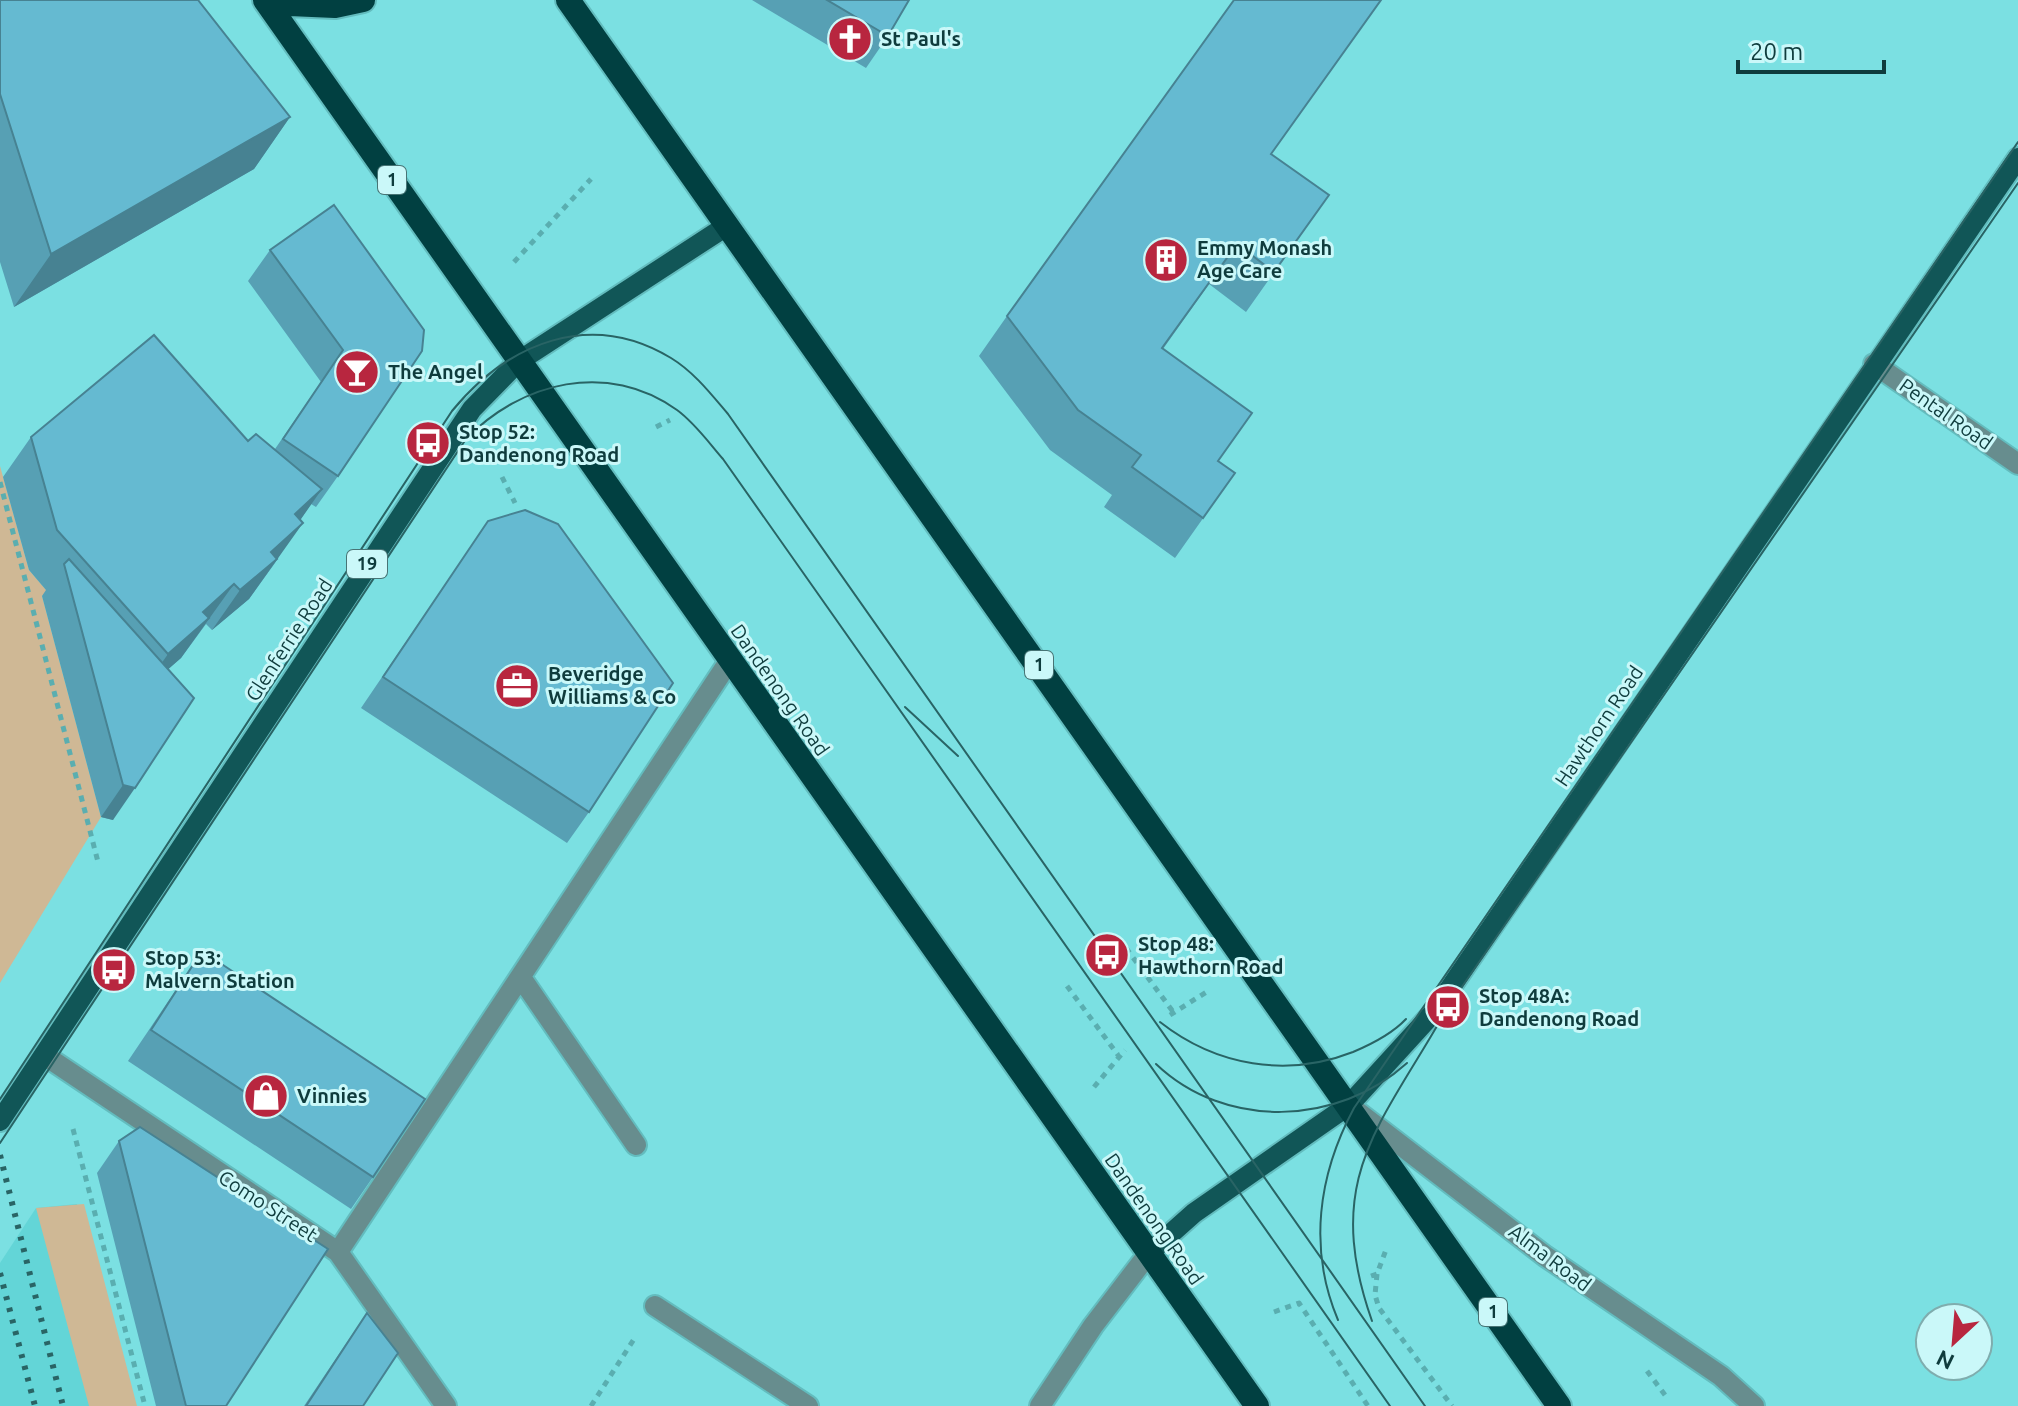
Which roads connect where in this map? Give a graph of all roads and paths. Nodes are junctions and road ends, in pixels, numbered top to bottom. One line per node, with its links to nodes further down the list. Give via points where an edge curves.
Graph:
1 (363, 0): 3 (highway, via 335,6)
2 (568, 0): 6 (highway, 1)
3 (266, 1): 8 (highway, Dandenong Road / 1)
4 (2018, 158): 9 (main road, Hawthorn Road)
5 (591, 179): 7 (path)
6 (728, 225): 8 (main road, Glenferrie Road / 19); 26 (highway, 1)
7 (514, 262)
8 (519, 361): 16 (highway, Dandenong Road / 1); 23 (main road, Glenferrie Road / 19, via 492,386 444,448)
9 (1874, 364): 12 (street, Pental Road); 26 (main road, Hawthorn Road, via 1433,1013)
10 (670, 420): 11 (path)
11 (656, 427)
12 (2018, 464)
13 (502, 477): 15 (path)
14 (0, 482): 17 (path)
15 (515, 503)
16 (730, 660): 19 (street); 32 (highway, Dandenong Road / 1)
17 (98, 862)
18 (1126, 948): 21 (path, via 1172,1014)
19 (522, 979): 29 (street); 31 (street)
20 (1067, 986): 24 (path)
21 (1208, 991)
22 (1125, 1050): 24 (path)
23 (44, 1055): 27 (main road, Glenferrie Road / 19); 31 (street, Como Street)
24 (1118, 1055): 25 (path)
25 (1094, 1087)
26 (1349, 1105): 32 (main road, Hawthorn Road, via 1194,1213); 43 (highway, 1); 44 (street, Alma Road, via 1545,1256 1721,1376)
27 (5, 1113)
28 (73, 1129): 35 (path)
29 (636, 1145)
30 (1387, 1247): 42 (path, via 1374,1275 1379,1308)
31 (338, 1252): 36 (street, Como Street)
32 (1149, 1253): 39 (street); 40 (highway, Dandenong Road / 1)
33 (655, 1306): 37 (path); 38 (street)
34 (1274, 1312): 41 (path, via 1299,1303)
35 (145, 1406)
36 (446, 1406)
37 (591, 1406)
38 (808, 1406)
39 (1040, 1406)
40 (1257, 1406)
41 (1368, 1406)
42 (1452, 1406)
43 (1559, 1406)
44 (1754, 1406)

